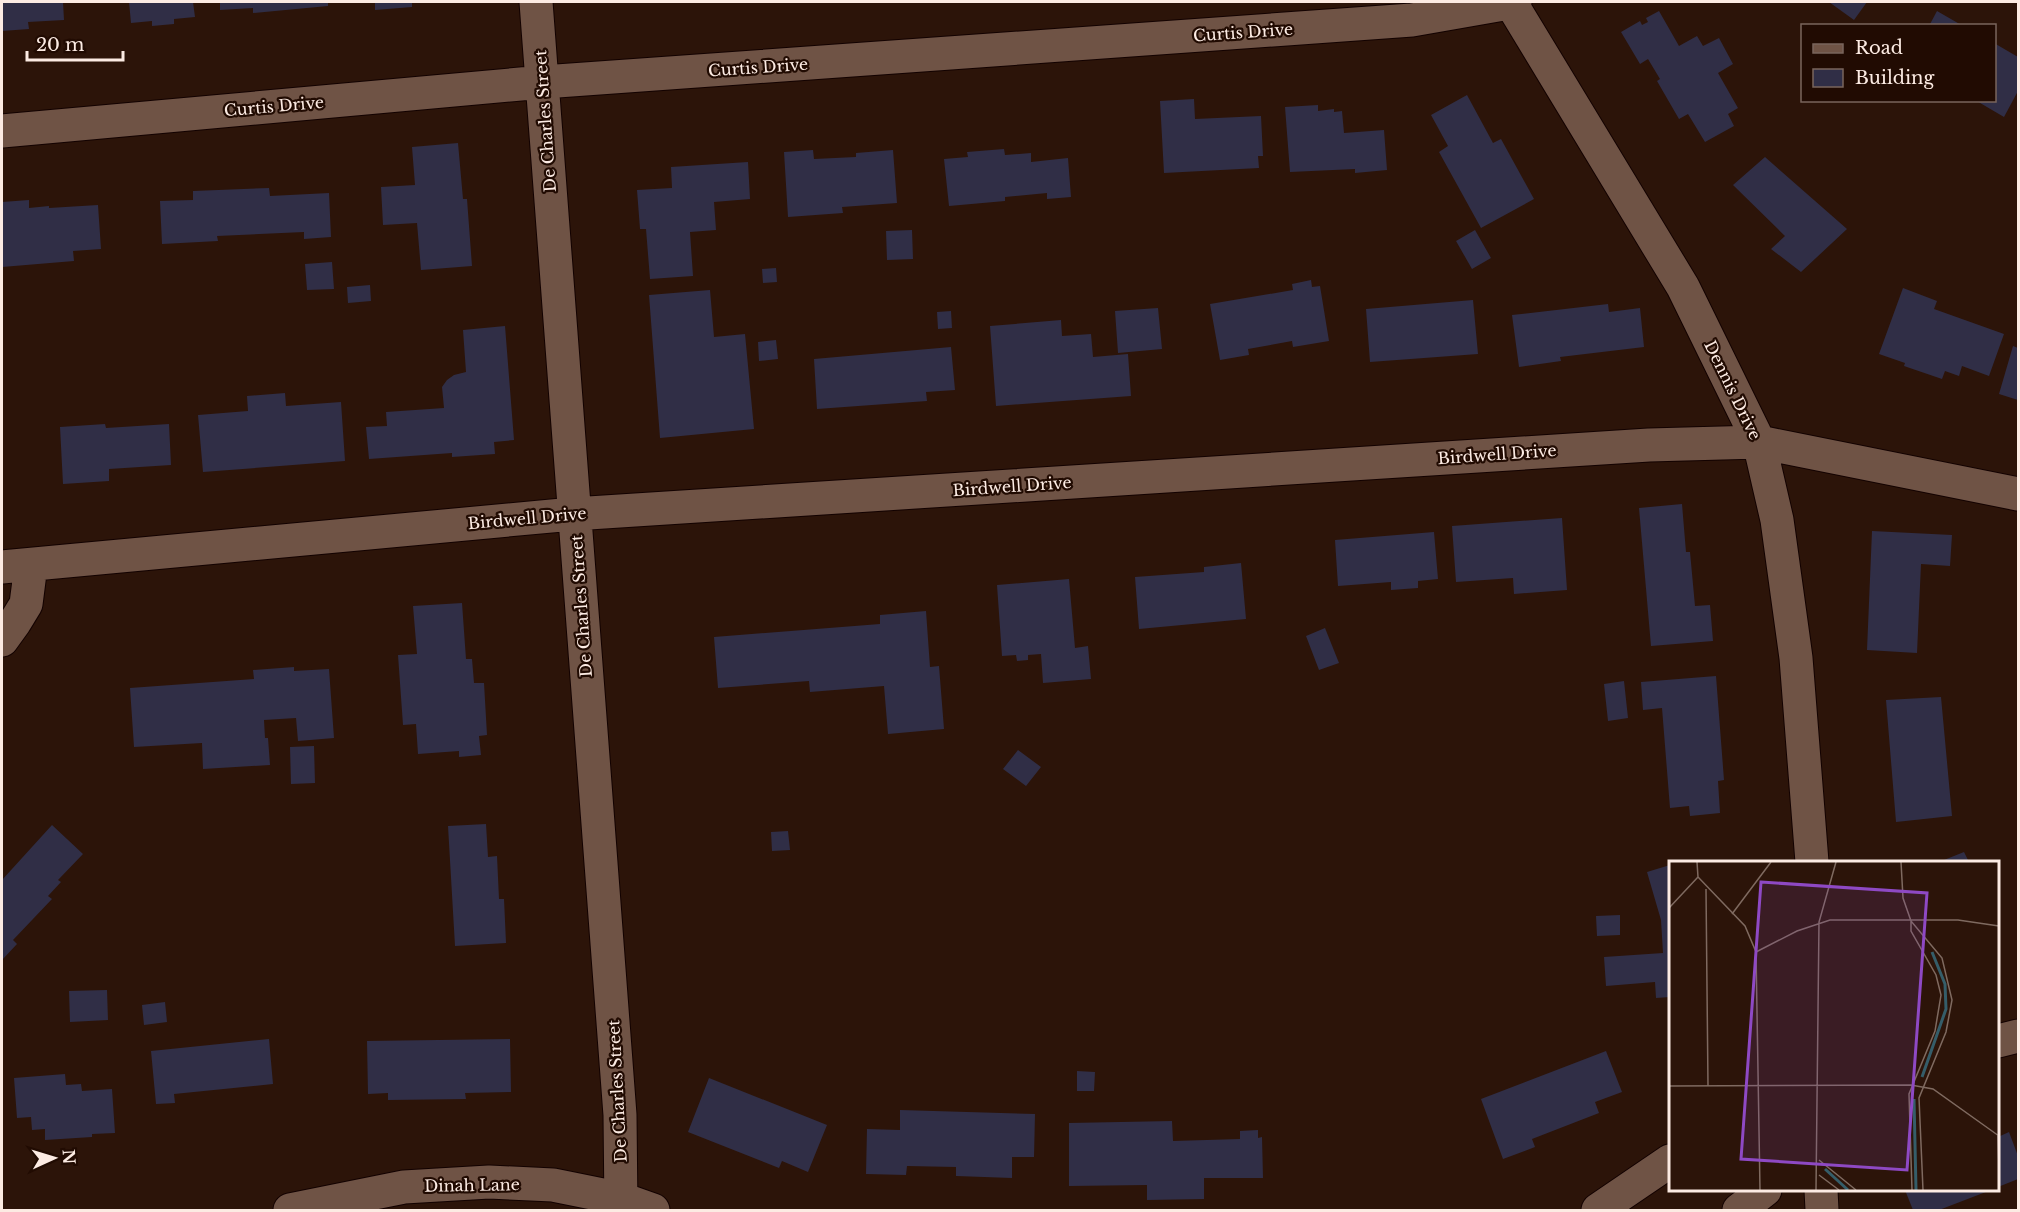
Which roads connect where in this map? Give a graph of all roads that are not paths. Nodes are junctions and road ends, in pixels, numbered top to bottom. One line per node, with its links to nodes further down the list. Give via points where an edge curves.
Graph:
1 (536, 2): 3 (street, De Charles Street)
2 (1513, 2): 3 (street, Curtis Drive, via 1412,20); 5 (street, Dennis Drive, via 1683,287)
3 (543, 82): 4 (street, Curtis Drive); 7 (street, De Charles Street)
4 (2, 131)
5 (1759, 442): 6 (street, Birdwell Drive); 7 (street, Birdwell Drive, via 1649,445); 10 (street, Dennis Drive, via 1778,520 1796,658)
6 (2019, 494)
7 (573, 514): 8 (street, Birdwell Drive); 16 (street, De Charles Street, via 620,1115)
8 (16, 566): 9 (street, via 26,604)
9 (2, 640)
10 (1812, 861)
11 (2019, 1036): 12 (street)
12 (1999, 1041)
13 (1669, 1162): 19 (street)
14 (1765, 1191): 20 (street)
15 (1821, 1191): 21 (street)
16 (621, 1205): 17 (street, Dinah Lane, via 553,1185 489,1182 404,1187); 18 (street, Dinah Lane)
17 (290, 1210)
18 (653, 1210)
19 (1598, 1210)
20 (1739, 1210)
21 (1822, 1210)

